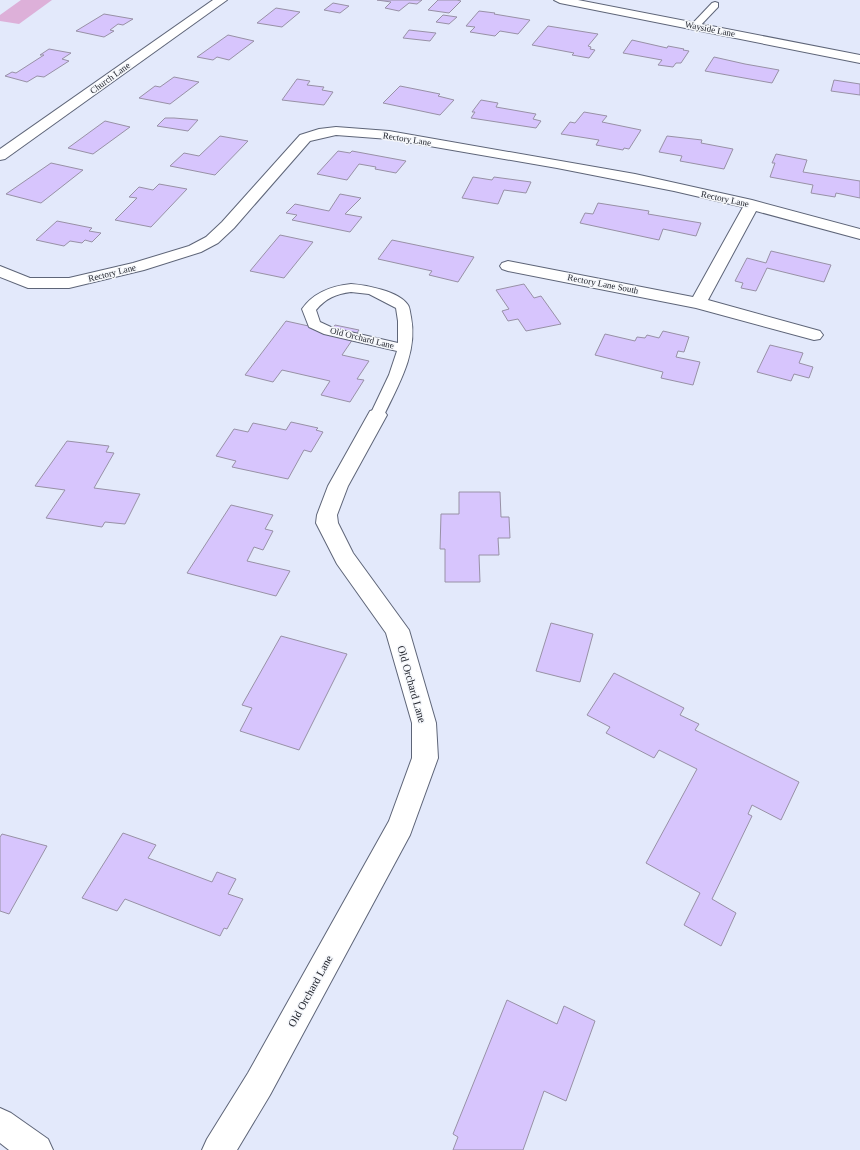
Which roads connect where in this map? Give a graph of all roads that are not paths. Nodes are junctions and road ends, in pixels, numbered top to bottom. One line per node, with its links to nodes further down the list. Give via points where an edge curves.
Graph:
1 (221, 0): 6 (street, Church Lane)
2 (560, 0): 4 (street, Wayside Lane)
3 (715, 4): 4 (lane)
4 (695, 26): 5 (street, Wayside Lane)
5 (860, 58)
6 (0, 156)
7 (752, 205): 8 (street, Rectory Lane); 10 (street, Rectory Lane, via 610,174 501,154 382,135 333,131 305,138 228,225 212,240 195,249 138,267 69,283 28,283); 11 (street)
8 (860, 234)
9 (508, 266): 11 (street, Rectory Lane South)
10 (0, 271)
11 (698, 302): 12 (street, Rectory Lane South)
12 (814, 336)
13 (405, 349): 13 (lane, Old Orchard Lane, via 407,334 402,306 389,296 369,289 343,288 320,298 309,309 314,324 329,331); 14 (lane, Old Orchard Lane)
14 (377, 415): 17 (street, Old Orchard Lane, via 338,486 327,523 345,558 397,630 424,723 425,758 401,826 259,1084)
15 (0, 1124): 16 (street)
16 (37, 1150)
17 (218, 1150)

